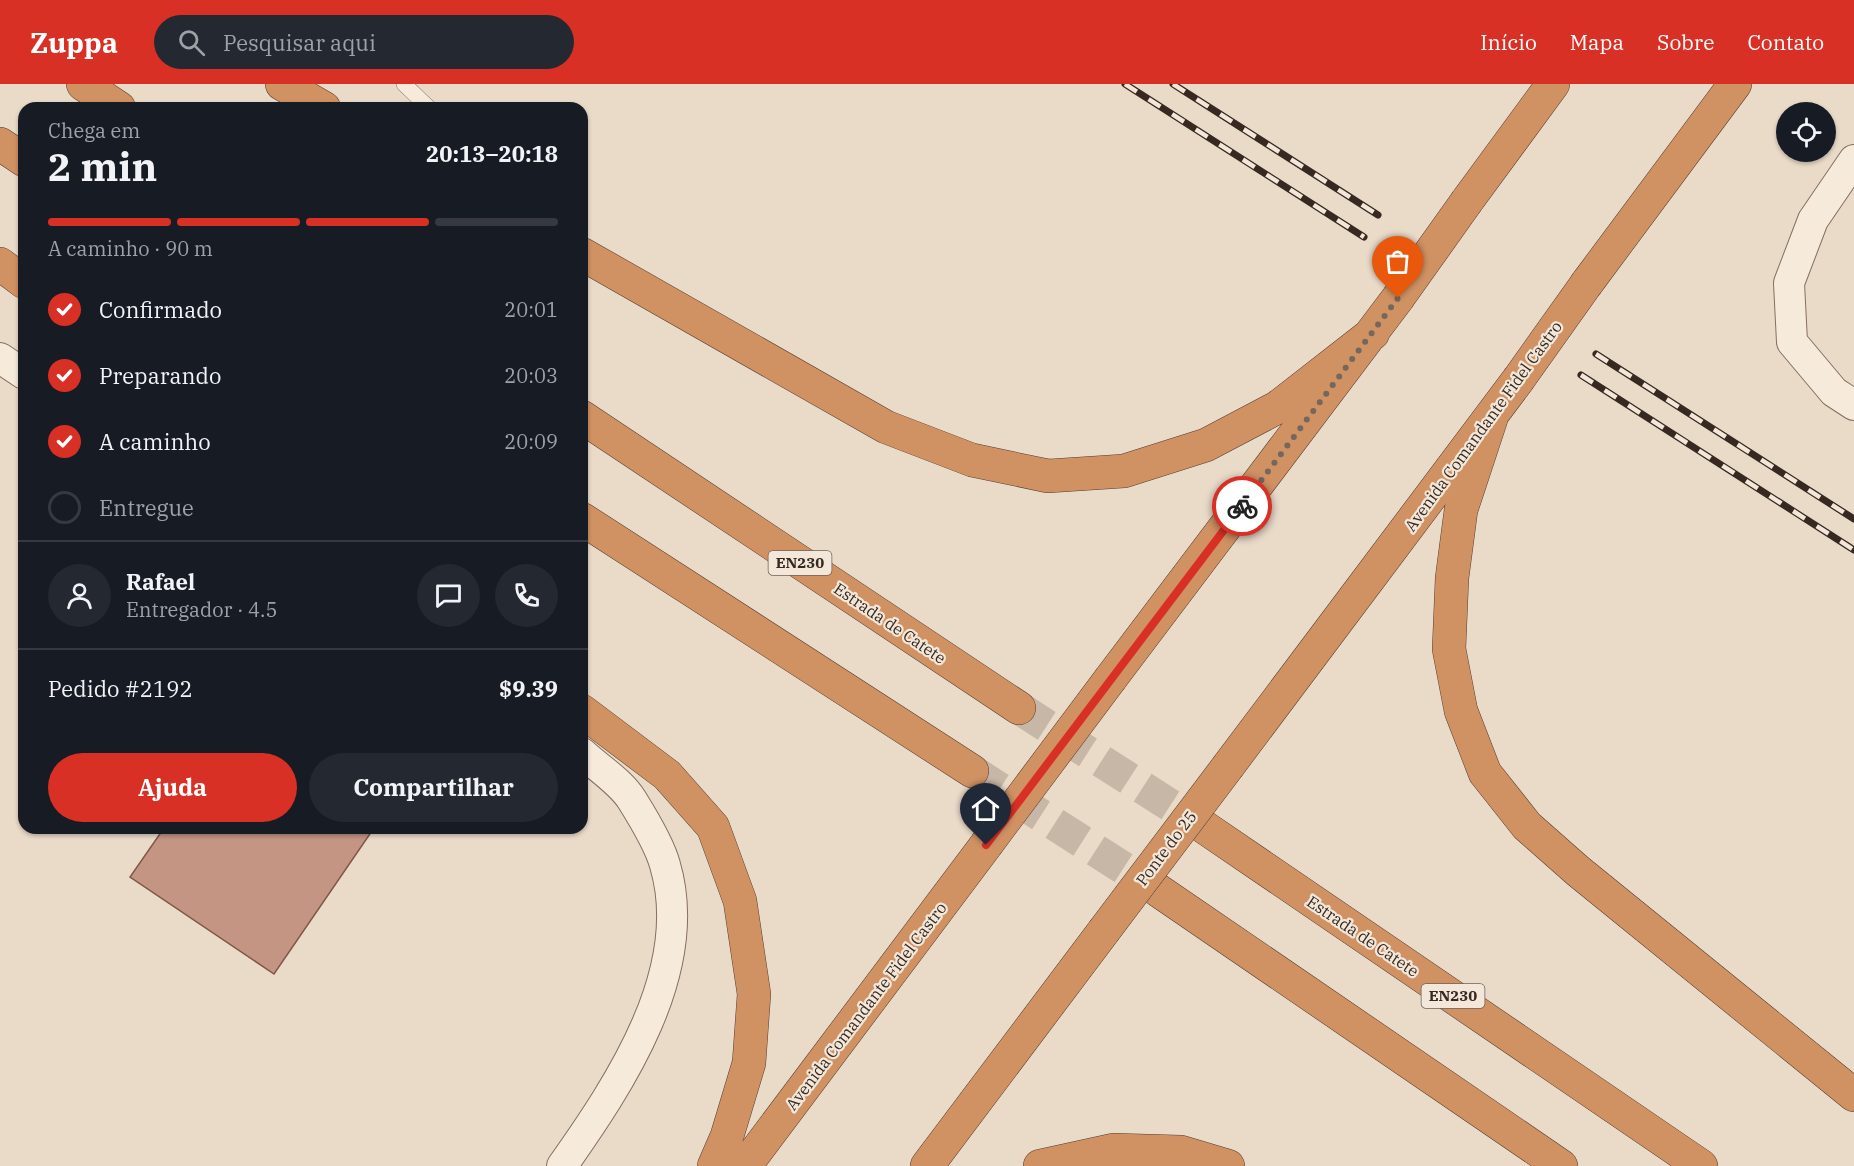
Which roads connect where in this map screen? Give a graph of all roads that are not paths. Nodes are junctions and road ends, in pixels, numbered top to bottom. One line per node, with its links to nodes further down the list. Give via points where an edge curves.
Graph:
1 (83, 84): 6 (highway)
2 (282, 84): 7 (highway)
3 (404, 84): 8 (lane)
4 (1553, 84): 15 (highway, bridge)
5 (1735, 84): 19 (highway, Avenida Comandante Fidel Castro, bridge)
6 (110, 102)
7 (314, 102)
8 (423, 102)
9 (0, 144): 10 (highway)
10 (18, 156)
11 (1854, 160): 18 (street, via 1813,220 1789,284 1792,342 1834,392)
12 (588, 257): 15 (highway, via 886,427 972,460 1048,476 1124,471 1206,445 1278,407)
13 (0, 264): 14 (highway)
14 (18, 278)
15 (1373, 333): 32 (highway, Avenida Comandante Fidel Castro, bridge)
16 (0, 358): 17 (street)
17 (18, 370)
18 (1854, 405)
19 (1491, 419): 25 (highway, Avenida Comandante Fidel Castro); 29 (highway, via 1461,510 1452,578 1449,650 1461,711 1485,773 1527,826 1578,871)
20 (588, 421): 22 (highway, Estrada de Catete / EN230)
21 (588, 523): 26 (highway)
22 (1019, 708)
23 (588, 716): 31 (highway, via 667,776 713,827 740,901 754,994 749,1063)
24 (588, 759): 30 (street, via 631,798 665,864 673,919 659,1000 604,1107)
25 (1228, 765): 33 (highway, Ponte do 25, bridge)
26 (972, 771)
27 (1204, 827): 37 (highway, Estrada de Catete / EN230)
28 (1159, 891): 36 (highway)
29 (1854, 1095)
30 (562, 1166)
31 (714, 1166)
32 (745, 1166)
33 (927, 1166)
34 (1040, 1166): 35 (highway, via 1113,1150 1181,1152)
35 (1228, 1166)
36 (1562, 1166)
37 (1701, 1166)

